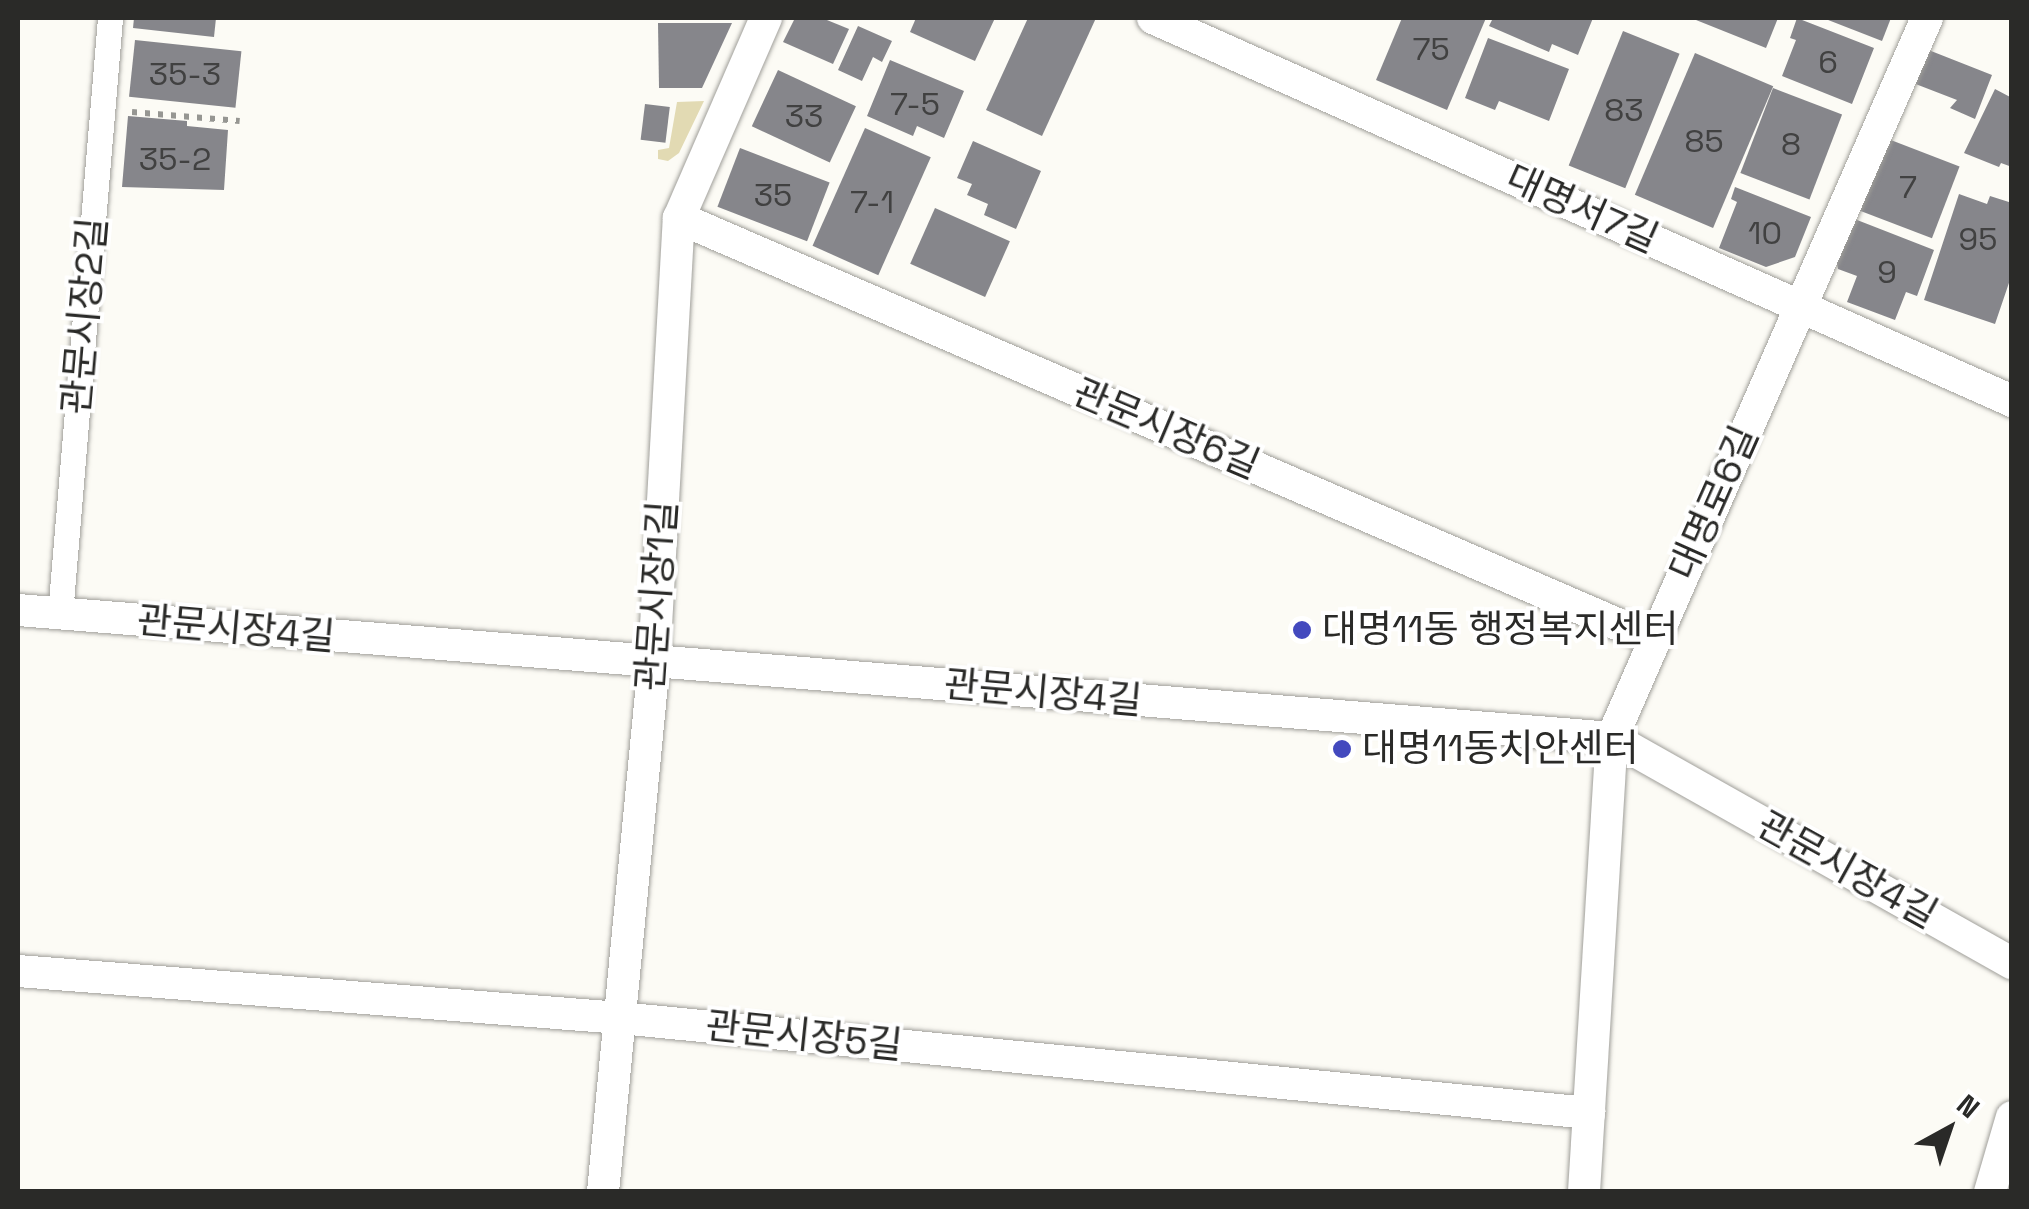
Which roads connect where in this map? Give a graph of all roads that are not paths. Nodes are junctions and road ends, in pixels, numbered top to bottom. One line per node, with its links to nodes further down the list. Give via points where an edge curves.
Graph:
1 (110, 18): 9 (street, 관문시장2길)
2 (766, 18): 5 (street, 관문시장1길)
3 (1153, 18): 6 (street, 대명서7길)
4 (1926, 18): 6 (street, 대명로6길)
5 (679, 218): 10 (street, 관문시장6길); 11 (street, 관문시장1길)
6 (1800, 306): 7 (street, 대명서7길); 10 (street, 대명로6길)
7 (2012, 401)
8 (18, 610): 9 (street, 관문시장4길)
9 (60, 614): 11 (street, 관문시장4길)
10 (1654, 640): 12 (street, 대명로6길)
11 (654, 662): 12 (street, 관문시장4길); 15 (street, 관문시장1길)
12 (1612, 738): 13 (street, 관문시장4길); 16 (street, 대명로6길)
13 (2012, 963)
14 (18, 971): 15 (street, 관문시장5길)
15 (620, 1018): 16 (street, 관문시장5길); 18 (street, 관문시장1길)
16 (1589, 1113): 19 (street, 대명로6길)
17 (2012, 1117): 20 (street)
18 (603, 1192)
19 (1584, 1192)
20 (1990, 1192)

